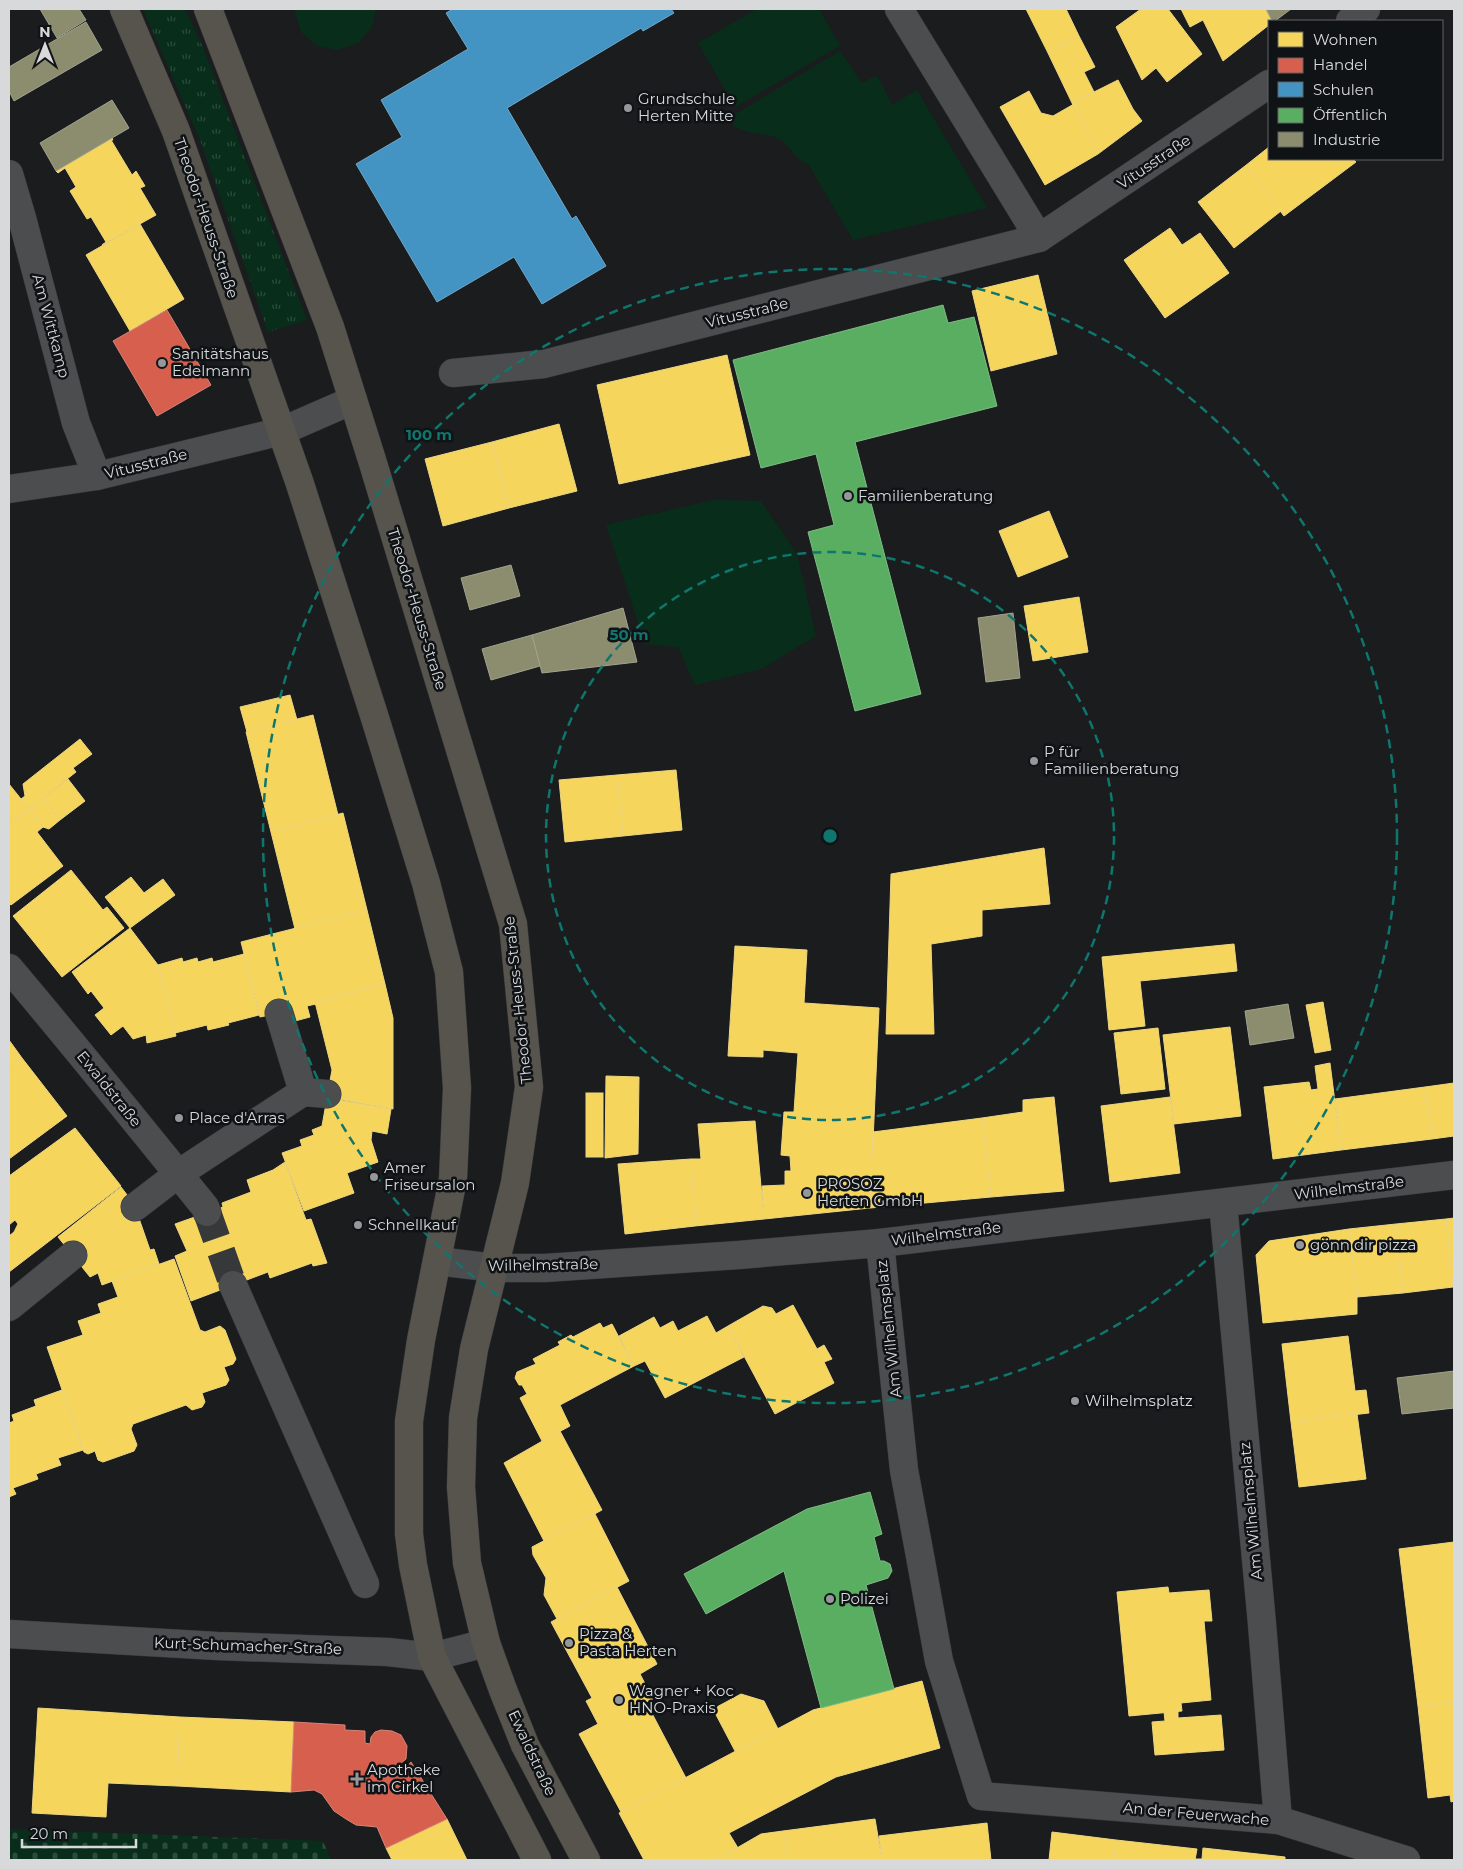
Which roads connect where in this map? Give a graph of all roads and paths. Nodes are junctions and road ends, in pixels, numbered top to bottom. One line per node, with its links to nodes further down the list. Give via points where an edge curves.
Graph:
1 (124, 9): 11 (main road, Theodor-Heuss-Straße, via 176,131)
2 (208, 9): 10 (main road, Theodor-Heuss-Straße, via 330,327)
3 (899, 9): 8 (street)
4 (1366, 9): 5 (street)
5 (1351, 20)
6 (1268, 85): 8 (street, Vitusstraße)
7 (9, 174): 12 (street, Am Wittkamp, via 76,423)
8 (1039, 238): 9 (street, Vitusstraße, via 544,364)
9 (453, 373)
10 (353, 400): 11 (street); 24 (main road, Theodor-Heuss-Straße, via 513,924 529,1087 515,1183)
11 (282, 431): 12 (street, Vitusstraße); 23 (main road, Theodor-Heuss-Straße, via 426,883 449,972 458,1088 453,1179)
12 (96, 476): 13 (street, Vitusstraße)
13 (9, 489)
14 (9, 969): 16 (street, Ewaldstraße)
15 (279, 1013): 16 (street, via 315,1093)
16 (178, 1174): 19 (street); 20 (street, Ewaldstraße)
17 (1454, 1175): 18 (street, Wilhelmstraße)
18 (1223, 1203): 21 (street, Wilhelmstraße); 32 (street, Am Wilhelmsplatz)
19 (135, 1206)
20 (207, 1212)
21 (880, 1242): 24 (street, Wilhelmstraße, via 555,1268); 31 (street, Am Wilhelmsplatz, via 904,1470 939,1661)
22 (72, 1254): 26 (street)
23 (437, 1262): 24 (street, Wilhelmstraße); 30 (main road, Theodor-Heuss-Straße, via 409,1420 409,1534)
24 (495, 1268): 29 (main road, Theodor-Heuss-Straße, via 469,1374 463,1418 461,1487 467,1562)
25 (233, 1285): 27 (street)
26 (9, 1307)
27 (365, 1584)
28 (9, 1634): 30 (street, Kurt-Schumacher-Straße, via 388,1652)
29 (486, 1643): 30 (street, Kurt-Schumacher-Straße); 34 (main road, Ewaldstraße, via 526,1745)
30 (432, 1657): 33 (main road)
31 (981, 1796): 32 (street, An der Feuerwache)
32 (1278, 1820): 35 (street, An der Feuerwache)
33 (537, 1860)
34 (586, 1860)
35 (1406, 1860)

